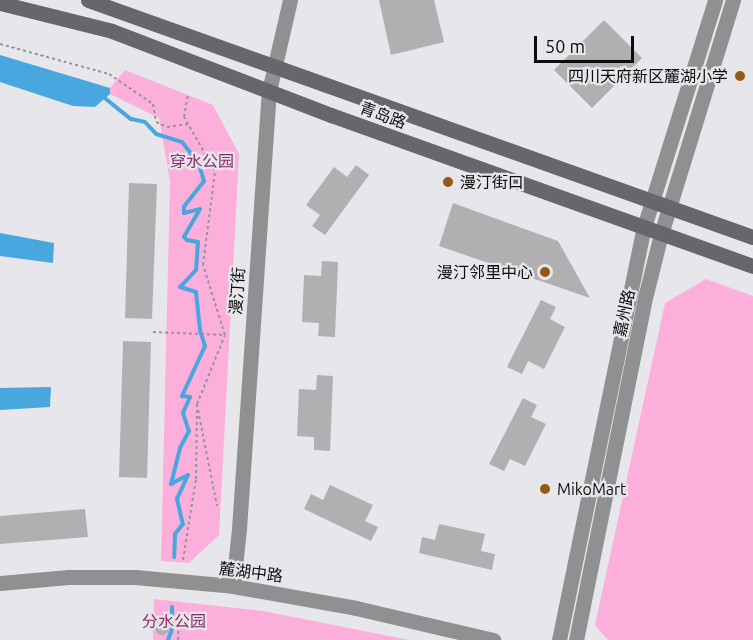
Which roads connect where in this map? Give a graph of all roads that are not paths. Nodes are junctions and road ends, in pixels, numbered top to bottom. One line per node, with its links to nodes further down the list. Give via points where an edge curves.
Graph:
1 (88, 0): 6 (main road, 青岛路)
2 (290, 0): 6 (street, 漫汀街)
3 (716, 0): 8 (street, 嘉州路)
4 (734, 0): 9 (street, 嘉州路)
5 (0, 3): 7 (main road, 青岛路, via 112,31)
6 (273, 66): 7 (street, 漫汀街); 8 (main road, 青岛路)
7 (269, 91): 10 (main road, 青岛路); 15 (street, 漫汀街)
8 (650, 203): 9 (main road, 青岛路); 10 (street, 嘉州路)
9 (669, 209): 11 (street, 嘉州路); 12 (main road, 青岛路)
10 (644, 227): 11 (main road, 青岛路); 17 (street, 嘉州路)
11 (662, 234): 13 (main road, 青岛路); 18 (street, 嘉州路, via 646,294)
12 (753, 237)
13 (753, 266)
14 (0, 583): 15 (street, 麓湖中路, via 135,577)
15 (233, 586): 16 (street, 麓湖中路, via 356,608)
16 (493, 640)
17 (559, 640)
18 (576, 640)

